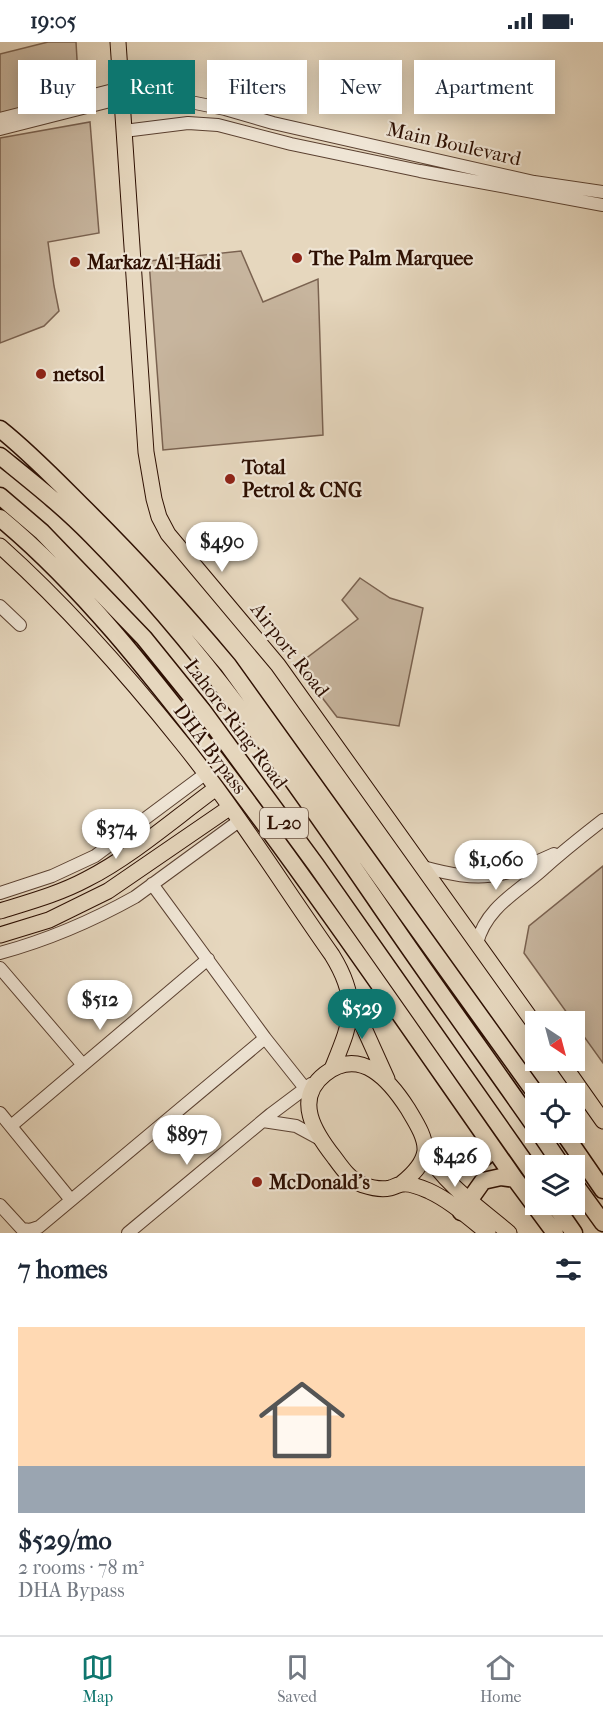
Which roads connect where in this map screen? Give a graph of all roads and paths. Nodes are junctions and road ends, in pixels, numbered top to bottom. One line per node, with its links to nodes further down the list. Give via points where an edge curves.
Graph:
1 (118, 42): 2 (main road, Airport Road)
2 (119, 60)
3 (108, 96): 7 (street)
4 (108, 97): 8 (street)
5 (195, 104): 10 (street, Main Boulevard, via 523,179)
6 (123, 114): 9 (main road, Airport Road)
7 (0, 119)
8 (0, 129)
9 (124, 131): 11 (street, Main Boulevard, via 188,123 218,125 408,169); 25 (main road, Airport Road, via 147,467 159,517 177,547 278,665)
10 (603, 192)
11 (603, 205)
12 (0, 429): 41 (highway, via 126,549 228,665)
13 (0, 456): 43 (highway, Lahore Ring Road / L-20, via 92,536 212,674 317,815)
14 (0, 496): 52 (highway, Lahore Ring Road / L-20, via 42,532 144,638 203,711)
15 (0, 518): 50 (highway, via 52,566 178,710 258,815)
16 (0, 546): 19 (main road, DHA Bypass, via 99,645)
17 (0, 606): 18 (street)
18 (20, 625)
19 (205, 774): 20 (main road, DHA Bypass); 27 (street, via 95,856 52,876)
20 (216, 789): 21 (main road, DHA Bypass); 28 (main road, via 96,874 52,895)
21 (229, 808): 23 (main road, DHA Bypass); 29 (main road, via 108,891 49,920)
22 (603, 820): 24 (street)
23 (239, 821): 26 (street); 34 (main road, DHA Bypass, via 339,966)
24 (563, 850): 25 (street, via 496,876 457,876); 30 (street, via 496,909 482,927)
25 (423, 867): 30 (main road, Airport Road)
26 (152, 884): 31 (street, via 84,924); 32 (street)
27 (0, 893)
28 (0, 912)
29 (0, 935)
30 (477, 943): 35 (main road, Airport Road)
31 (0, 953)
32 (208, 959): 36 (street); 37 (street)
33 (0, 968): 37 (street)
34 (350, 1003): 38 (main road, via 348,1029); 40 (main road)
35 (525, 1011)
36 (265, 1038): 42 (street); 57 (street)
37 (83, 1065): 47 (street)
38 (332, 1069): 40 (main road, via 363,1066); 42 (main road)
39 (568, 1071): 46 (main road)
40 (388, 1081): 51 (main road, via 412,1117)
41 (528, 1083)
42 (311, 1084): 45 (street); 48 (main road, via 309,1112)
43 (525, 1112)
44 (0, 1113): 47 (street)
45 (263, 1121): 48 (street, via 296,1126); 62 (street)
46 (603, 1121)
47 (11, 1126): 57 (street)
48 (320, 1139): 54 (main road, via 360,1184 386,1189)
49 (571, 1143): 55 (highway)
50 (492, 1148): 51 (highway, via 479,1162); 53 (highway)
51 (428, 1155): 54 (main road); 59 (main road)
52 (525, 1162)
53 (514, 1179): 59 (highway, via 483,1181); 65 (highway)
54 (402, 1183): 59 (main road)
55 (603, 1190)
56 (585, 1198): 61 (highway)
57 (71, 1200): 58 (street, via 30,1230 22,1229)
58 (0, 1205)
59 (465, 1206): 63 (main road); 64 (main road)
60 (562, 1215): 66 (highway)
61 (603, 1223)
62 (128, 1233)
63 (488, 1233)
64 (509, 1233)
65 (555, 1233)
66 (574, 1233)

